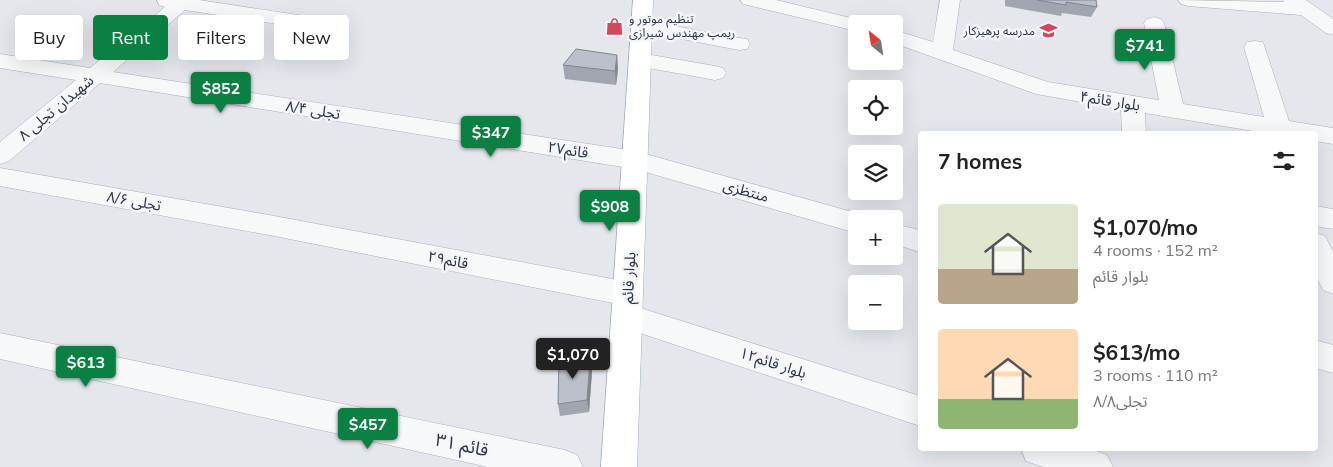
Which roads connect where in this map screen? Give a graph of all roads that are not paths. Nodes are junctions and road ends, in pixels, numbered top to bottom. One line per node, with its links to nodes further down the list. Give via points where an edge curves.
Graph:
1 (754, 0): 8 (street)
2 (950, 0): 13 (street)
3 (1188, 0): 6 (street)
4 (176, 1): 7 (street); 17 (street, شهیدان تجلی ۸)
5 (643, 13): 11 (street); 14 (main road, بلوار قائم)
6 (1318, 16)
7 (274, 17)
8 (848, 23)
9 (1154, 23): 19 (street)
10 (903, 39): 13 (street, بلوار قائم۴)
11 (739, 44)
12 (1255, 47): 21 (street)
13 (942, 52): 18 (street, بلوار قائم۴, via 1044,89)
14 (640, 60): 16 (street); 27 (main road, بلوار قائم)
15 (0, 61): 17 (street, ۸/۴ تجلی)
16 (715, 73)
17 (96, 74): 20 (street, ۸/۴ تجلی); 26 (street, شهیدان تجلی ۸)
18 (1132, 105): 19 (street, بلوار قائم۴); 22 (street)
19 (1173, 110): 21 (street, بلوار قائم۴)
20 (353, 117): 27 (street, قائم۲۷)
21 (1267, 127): 23 (street, بلوار قائم۴)
22 (1134, 131)
23 (1296, 131)
24 (1318, 134): 25 (street, بلوار قائم۴)
25 (1333, 136)
26 (0, 156)
27 (635, 160): 31 (street, منتظزی); 37 (main road, بلوار قائم)
28 (0, 177): 32 (street, تجلی ۸/۶)
29 (1318, 217): 30 (street)
30 (1333, 220)
31 (848, 221)
32 (269, 225): 37 (street, قائم۲۹)
33 (903, 236): 34 (street)
34 (918, 240)
35 (1318, 250): 36 (street)
36 (1333, 282)
37 (627, 305): 41 (street, بلوار قائم۱۲); 44 (main road, بلوار قائم)
38 (0, 346): 43 (street, قائم ۳۱)
39 (1318, 355): 40 (street)
40 (1333, 359)
41 (918, 410)
42 (1044, 451): 45 (street)
43 (565, 467)
44 (619, 467)
45 (1095, 467)

